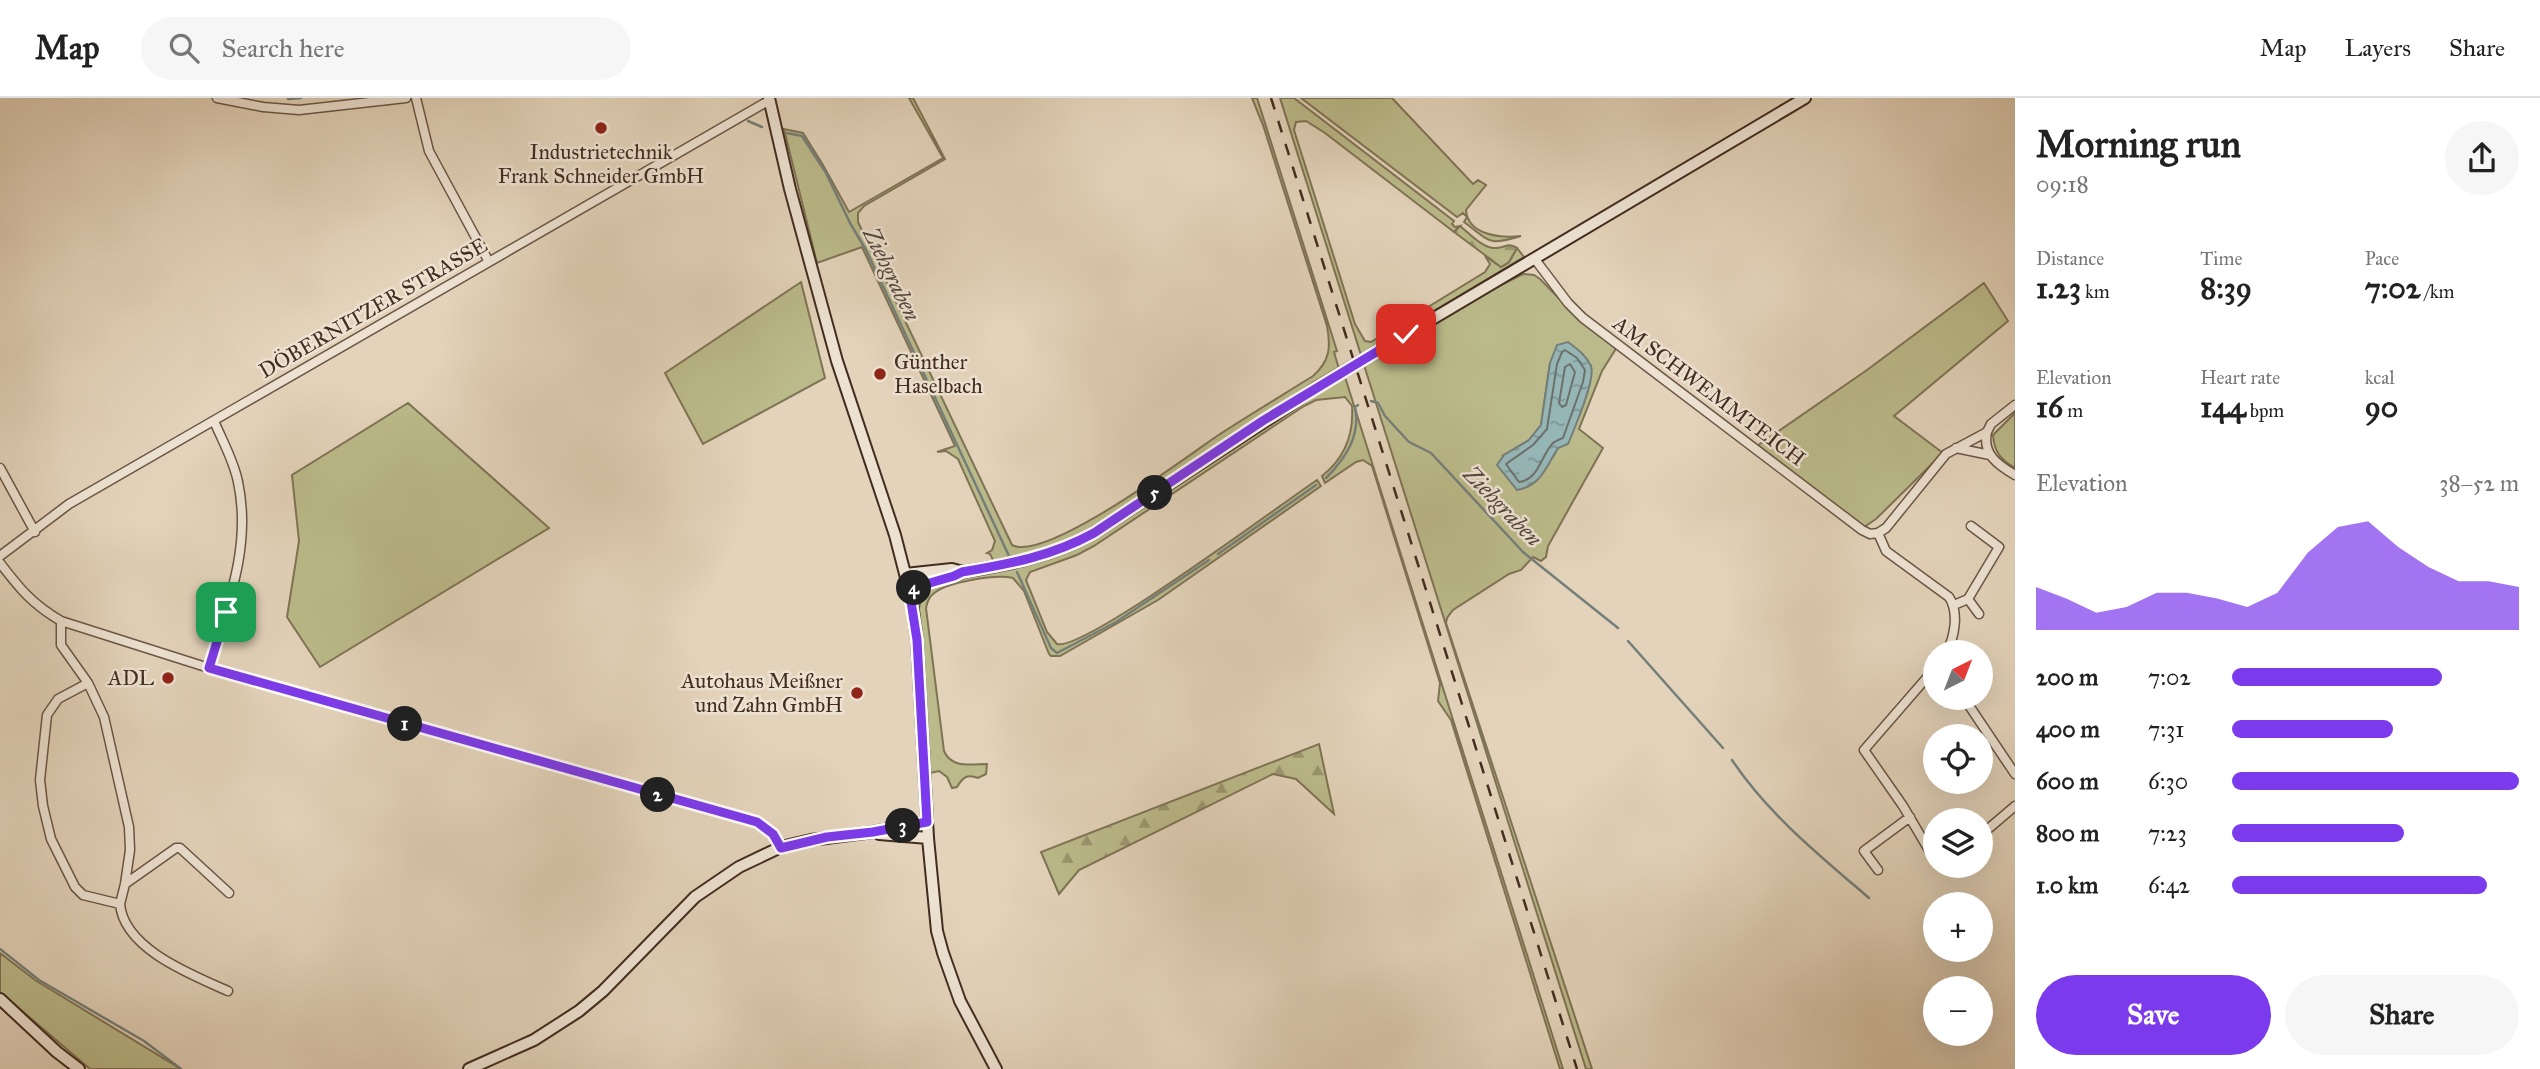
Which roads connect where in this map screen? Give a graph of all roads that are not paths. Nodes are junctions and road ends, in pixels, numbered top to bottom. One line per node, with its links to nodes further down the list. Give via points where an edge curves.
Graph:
1 (217, 98): 6 (street)
2 (406, 98): 6 (street, via 299,110)
3 (416, 98): 8 (street, via 429,150)
4 (1805, 98): 7 (main road)
5 (770, 99): 8 (street, DÖBERNITZER STRASSE); 22 (main road, via 837,361)
6 (263, 102)
7 (1534, 258): 18 (street, AM SCHWEMMTEICH, via 1583,318 1862,530); 21 (main road, via 1316,388 1094,533 1028,561)
8 (489, 262): 10 (street, DÖBERNITZER STRASSE)
9 (2015, 405): 11 (street)
10 (214, 421): 17 (street, DÖBERNITZER STRASSE, via 69,504); 29 (street, via 238,479 244,520 237,576)
11 (1987, 432): 12 (street); 13 (street)
12 (1955, 447): 13 (street); 18 (street)
13 (1990, 455): 15 (street)
14 (0, 468): 17 (street)
15 (2015, 475)
16 (1971, 526): 24 (street, via 1998,547)
17 (34, 532): 19 (street, DÖBERNITZER STRASSE)
18 (1878, 533): 25 (street, via 1885,551)
19 (0, 556)
20 (0, 563): 27 (street, via 25,596)
21 (962, 572): 22 (main road); 23 (main road)
22 (905, 574): 23 (main road)
23 (909, 589): 36 (main road, via 917,640)
24 (1968, 598): 25 (street); 26 (street)
25 (1954, 605): 28 (street)
26 (1979, 614)
27 (61, 621): 29 (street); 31 (street, via 61,645)
28 (1951, 640)
29 (209, 668): 41 (street, via 757,822 773,834)
30 (1923, 682): 35 (street, via 1864,750)
31 (88, 683): 43 (street, via 104,717 130,827); 45 (street, via 58,699 47,715 40,780 43,806 51,839 75,887 83,895)
32 (1972, 710): 33 (street)
33 (2015, 774)
34 (2015, 806): 37 (street)
35 (1910, 817): 40 (street); 42 (street, via 1864,850)
36 (927, 822): 38 (main road); 39 (main road)
37 (1993, 825)
38 (873, 832): 39 (main road); 41 (main road)
39 (928, 838): 50 (main road, via 943,953 960,1001)
40 (1923, 840)
41 (781, 848): 49 (main road, via 739,867 695,897 603,991 563,1023)
42 (1878, 870)
43 (125, 884): 44 (street, via 180,848); 45 (street)
44 (229, 893)
45 (120, 904): 46 (street, via 130,930 153,952)
46 (228, 991)
47 (0, 999): 48 (main road)
48 (79, 1069)
49 (469, 1069)
50 (996, 1069)

